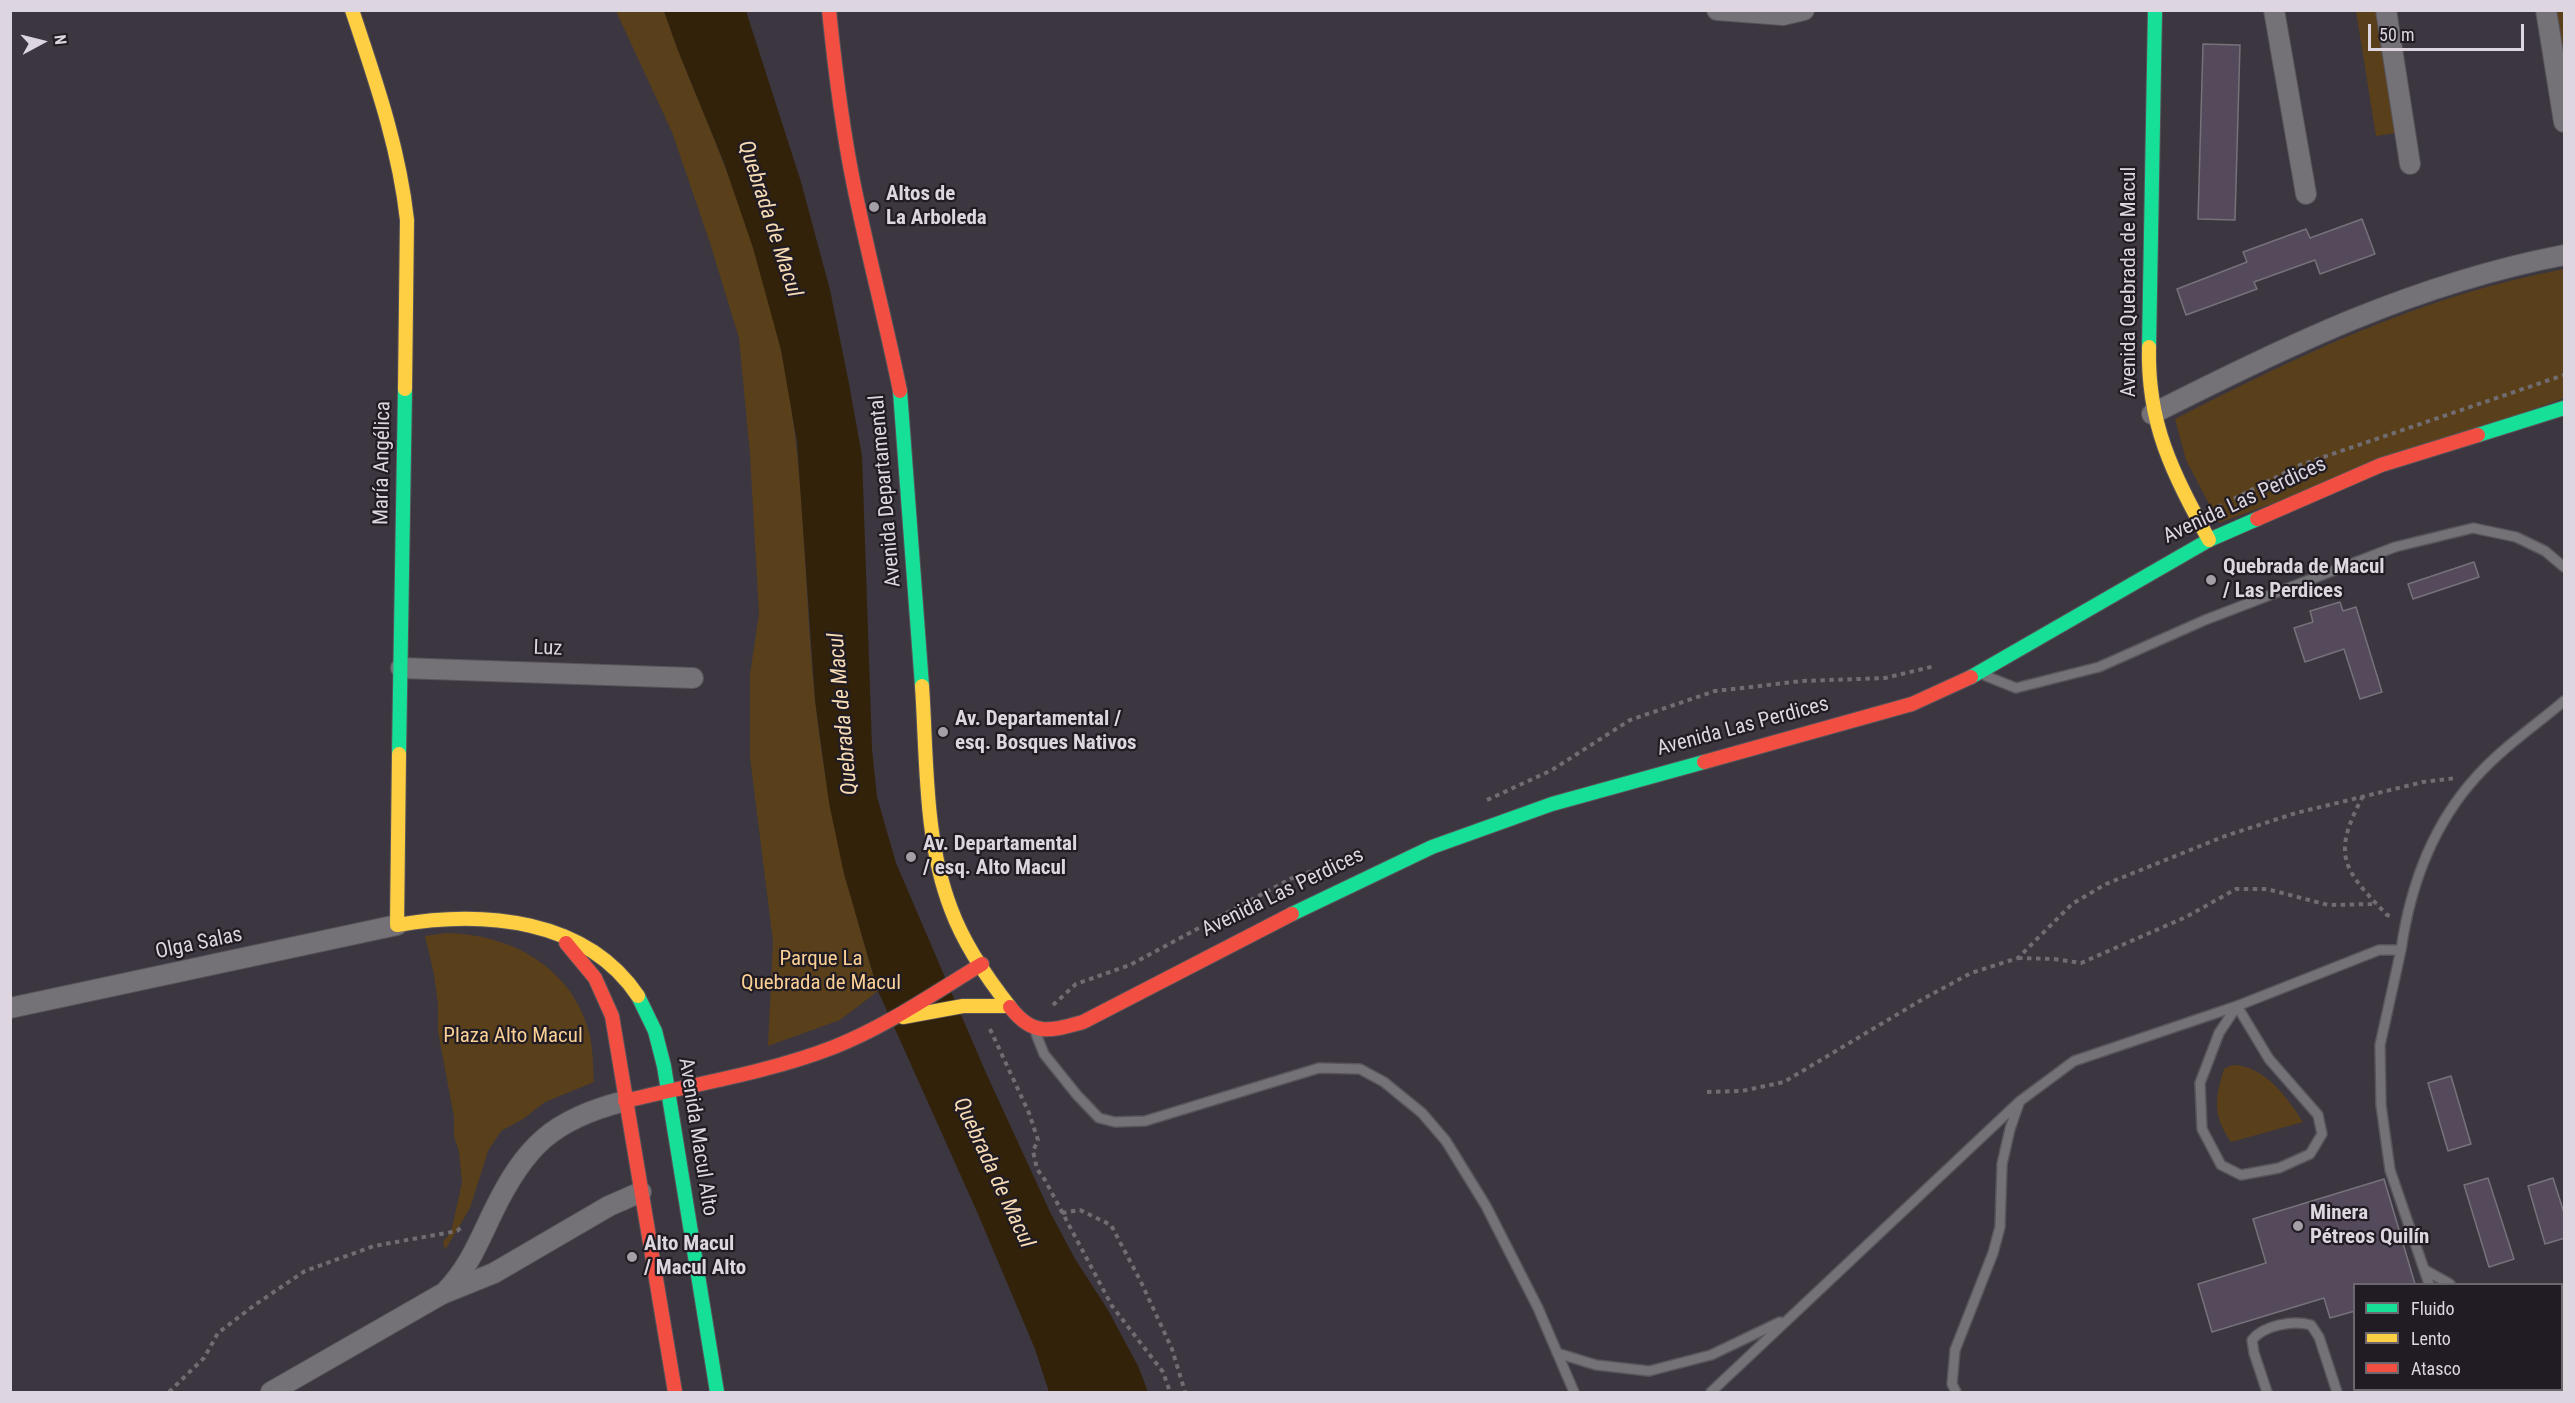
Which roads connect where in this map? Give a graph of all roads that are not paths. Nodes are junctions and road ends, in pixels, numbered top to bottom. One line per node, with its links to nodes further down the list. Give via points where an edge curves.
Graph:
1 (352, 10): 17 (street, María Angélica, via 400,162 408,220)
2 (829, 10): 24 (street, Avenida Departamental, via 854,187 902,404 932,838 941,881 955,918)
3 (1718, 10): 4 (street, via 1783,15)
4 (1803, 10)
5 (2155, 10): 14 (street, Avenida Quebrada de Macul, via 2148,341)
6 (2274, 10): 11 (street)
7 (2386, 10): 10 (street)
8 (2546, 10): 9 (street)
9 (2565, 122)
10 (2410, 164)
11 (2306, 194)
12 (2565, 255): 14 (street, via 2476,275 2403,299 2314,334)
13 (2565, 408): 15 (street, Avenida Las Perdices, via 2381,465)
14 (2152, 414): 15 (street, Avenida Quebrada de Macul, via 2180,488)
15 (2209, 540): 18 (street, Avenida Las Perdices)
16 (2565, 567): 18 (lane, via 2545,551 2516,537 2473,528 2395,548 2205,620 2099,667 2016,688)
17 (401, 668): 19 (street, Luz); 21 (street, María Angélica)
18 (1980, 673): 29 (street, Avenida Las Perdices, via 1912,704 1552,804 1485,827 1432,847 1256,931 1083,1022 1052,1029)
19 (693, 678)
20 (2565, 701): 23 (lane, via 2478,775 2441,823 2418,878)
21 (397, 925): 22 (street, Avenida Macul Alto, via 449,917 491,918); 27 (street, Olga Salas)
22 (556, 934): 30 (street, Avenida Macul Alto, via 602,956 638,994 655,1028); 31 (street, Avenida Macul Alto, via 584,962 604,995 617,1037)
23 (2401, 950): 26 (lane, via 2379,950); 34 (lane, via 2380,1045 2381,1105 2390,1170)
24 (982, 964): 25 (street); 28 (street)
25 (1009, 1006): 28 (street, via 970,1006); 29 (street)
26 (2237, 1006): 26 (lane, via 2269,1059 2318,1115 2322,1134 2310,1154 2279,1168 2241,1175 2222,1165 2202,1129 2200,1083 2219,1034); 32 (lane, via 2074,1061)
27 (10, 1008)
28 (887, 1021): 30 (street, via 848,1041 798,1059)
29 (1034, 1028): 39 (lane, via 1044,1054 1077,1095 1099,1118 1115,1122 1145,1121 1319,1068 1360,1069 1384,1082 1422,1113 1446,1141 1486,1206)
30 (668, 1091): 31 (street); 42 (street, Avenida Macul Alto)
31 (625, 1101): 33 (street, Avenida Macul Alto); 37 (street, via 571,1119 544,1137 519,1165 462,1274)
32 (2020, 1101): 38 (lane); 45 (lane, via 2002,1164 2000,1227 1954,1350 1952,1384)
33 (641, 1192): 37 (street, via 609,1206 494,1273); 41 (street, Avenida Macul Alto)
34 (2425, 1270): 35 (lane); 36 (lane)
35 (2429, 1283)
36 (2448, 1283)
37 (442, 1294): 40 (street)
38 (1788, 1318): 39 (lane, via 1711,1355 1649,1371 1596,1365); 44 (lane)
39 (1557, 1353): 43 (lane)
40 (272, 1392)
41 (675, 1392)
42 (717, 1392)
43 (1574, 1392)
44 (1711, 1392)
45 (1956, 1392)
46 (2267, 1392): 47 (lane, via 2252,1340 2258,1332 2298,1321 2312,1324 2319,1337)
47 (2335, 1392)

